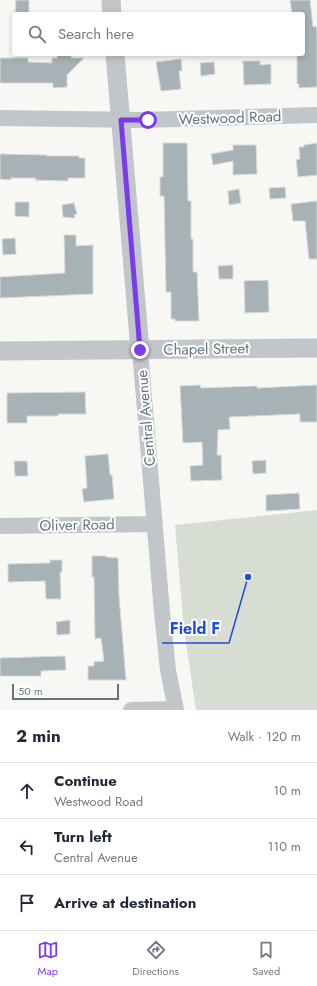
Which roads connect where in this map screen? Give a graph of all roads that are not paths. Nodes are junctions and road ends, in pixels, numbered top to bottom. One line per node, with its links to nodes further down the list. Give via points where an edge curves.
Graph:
1 (111, 0): 2 (street)
2 (112, 12)
3 (115, 56): 6 (street, Central Avenue)
4 (317, 115): 6 (street, Westwood Road)
5 (0, 118): 6 (street, Westwood Road)
6 (121, 120): 8 (street, Central Avenue)
7 (317, 348): 8 (street, Chapel Street)
8 (140, 350): 9 (street, Chapel Street); 10 (street, Central Avenue)
9 (0, 351)
10 (155, 524): 11 (street, Oliver Road); 13 (street, Central Avenue, via 168,670)
11 (0, 526)
12 (131, 710): 13 (street)
13 (176, 710)

